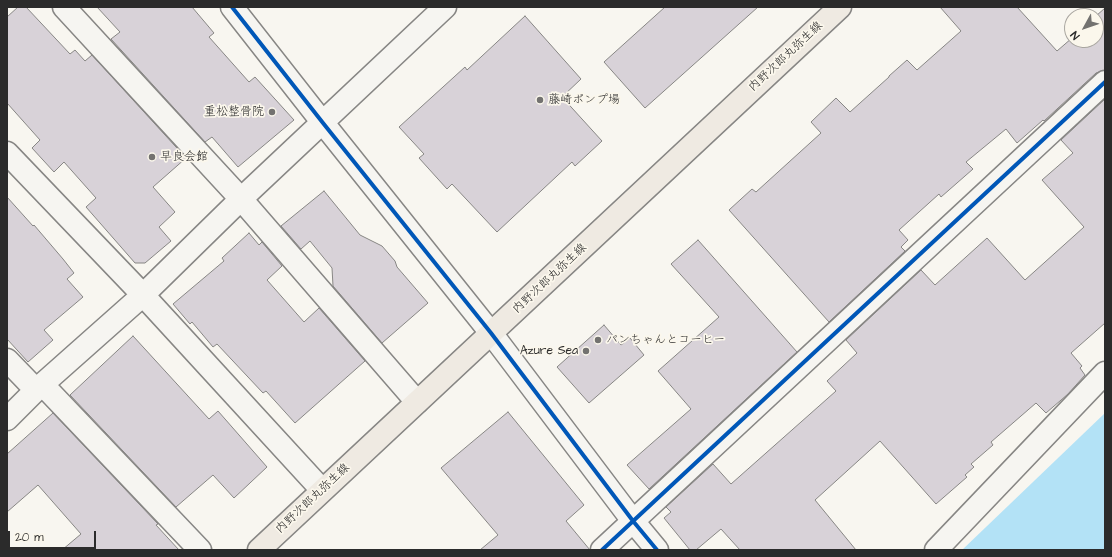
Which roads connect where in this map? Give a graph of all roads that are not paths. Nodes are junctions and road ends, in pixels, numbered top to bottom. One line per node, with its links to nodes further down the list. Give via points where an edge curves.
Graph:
1 (64, 7): 8 (street)
2 (232, 7): 6 (street)
3 (446, 7): 6 (street)
4 (840, 7): 10 (main road, 内野次郎丸弥生線)
5 (1105, 82): 17 (street)
6 (323, 123): 8 (street); 10 (street)
7 (11, 164): 9 (street)
8 (241, 200): 9 (street); 14 (street)
9 (143, 295): 13 (street); 16 (street)
10 (491, 333): 14 (main road, 内野次郎丸弥生線); 17 (street)
11 (7, 360): 13 (street)
12 (1105, 373): 22 (street)
13 (39, 388): 15 (street); 18 (street)
14 (417, 402): 16 (main road, 内野次郎丸弥生線)
15 (7, 419)
16 (322, 490): 19 (main road, 内野次郎丸弥生線)
17 (633, 521): 20 (street); 21 (street)
18 (200, 550)
19 (259, 550)
20 (602, 550)
21 (657, 550)
22 (936, 550)

